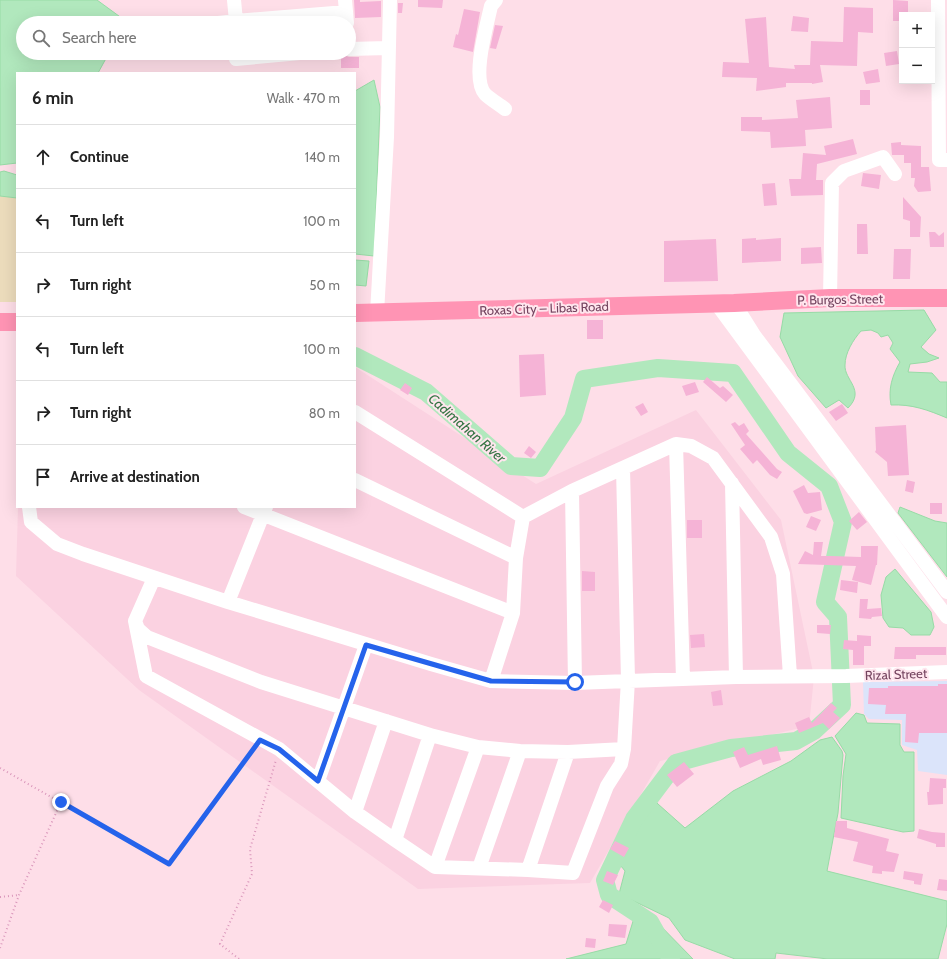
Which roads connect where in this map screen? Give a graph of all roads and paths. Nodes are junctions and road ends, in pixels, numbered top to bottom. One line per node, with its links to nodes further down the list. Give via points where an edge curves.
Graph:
1 (234, 0): 6 (street)
2 (390, 0): 8 (street)
3 (496, 0): 10 (street, via 491,6 480,55 480,82 485,93)
4 (938, 0): 11 (street, via 939,160)
5 (346, 12): 7 (street)
6 (235, 16)
7 (302, 16)
8 (388, 48): 9 (street); 18 (street, via 387,137)
9 (356, 49)
10 (505, 109)
11 (947, 160)
12 (895, 174): 13 (street, via 883,157 844,171 832,184)
13 (830, 298): 14 (main road, P. Burgos Street); 15 (main road, P. Burgos Street)
14 (947, 298)
15 (734, 302): 16 (main road, Roxas City – Libas Road); 33 (street, via 754,335)
16 (716, 303): 18 (main road, Roxas City – Libas Road); 36 (street)
17 (356, 313): 18 (main road, Roxas City – Libas Road)
18 (377, 313)
19 (0, 322): 20 (main road)
20 (16, 322)
21 (356, 413): 30 (street)
22 (676, 444): 23 (street); 25 (street, via 691,446 713,458); 42 (street)
23 (623, 468): 26 (street); 43 (street)
24 (356, 480): 31 (street)
25 (732, 482): 40 (street, via 771,537 783,574); 41 (street)
26 (572, 491): 30 (street); 45 (street)
27 (28, 508): 32 (street, Rizal Street, via 31,522 57,544)
28 (249, 508): 29 (street)
29 (264, 511): 34 (street); 35 (street)
30 (523, 517): 31 (street)
31 (516, 558): 35 (street)
32 (154, 578): 34 (street, Rizal Street); 37 (street)
33 (947, 592)
34 (228, 602): 38 (street, Rizal Street)
35 (513, 613): 44 (street)
36 (947, 617)
37 (135, 621): 46 (street, via 138,629 147,637 261,682); 49 (street, via 146,676)
38 (366, 645): 44 (street, Rizal Street); 46 (street)
39 (947, 672): 40 (street, Rizal Street)
40 (790, 676): 41 (street, Rizal Street)
41 (736, 677): 42 (street, Rizal Street)
42 (683, 679): 43 (street, Rizal Street)
43 (628, 680): 45 (street, Rizal Street); 52 (street)
44 (491, 681): 45 (street, Rizal Street)
45 (575, 682)
46 (344, 707): 47 (street); 56 (street)
47 (386, 721): 48 (street); 58 (street)
48 (430, 735): 50 (street); 59 (street)
49 (260, 740): 51 (street); 57 (path, via 169,864)
50 (478, 747): 53 (street); 60 (street)
51 (279, 749): 56 (street); 66 (path, via 250,849 252,874 220,944)
52 (624, 749): 54 (street); 62 (street, via 621,764 607,786 573,874)
53 (520, 751): 54 (street); 61 (street)
54 (568, 752): 62 (street)
55 (0, 768): 57 (path)
56 (318, 781): 58 (street)
57 (61, 802): 63 (path)
58 (355, 812): 59 (street)
59 (394, 840): 60 (street)
60 (435, 867): 61 (street)
61 (479, 868): 62 (street)
62 (528, 870)
63 (19, 895): 64 (path); 65 (path)
64 (0, 897)
65 (0, 948)
66 (239, 959)

